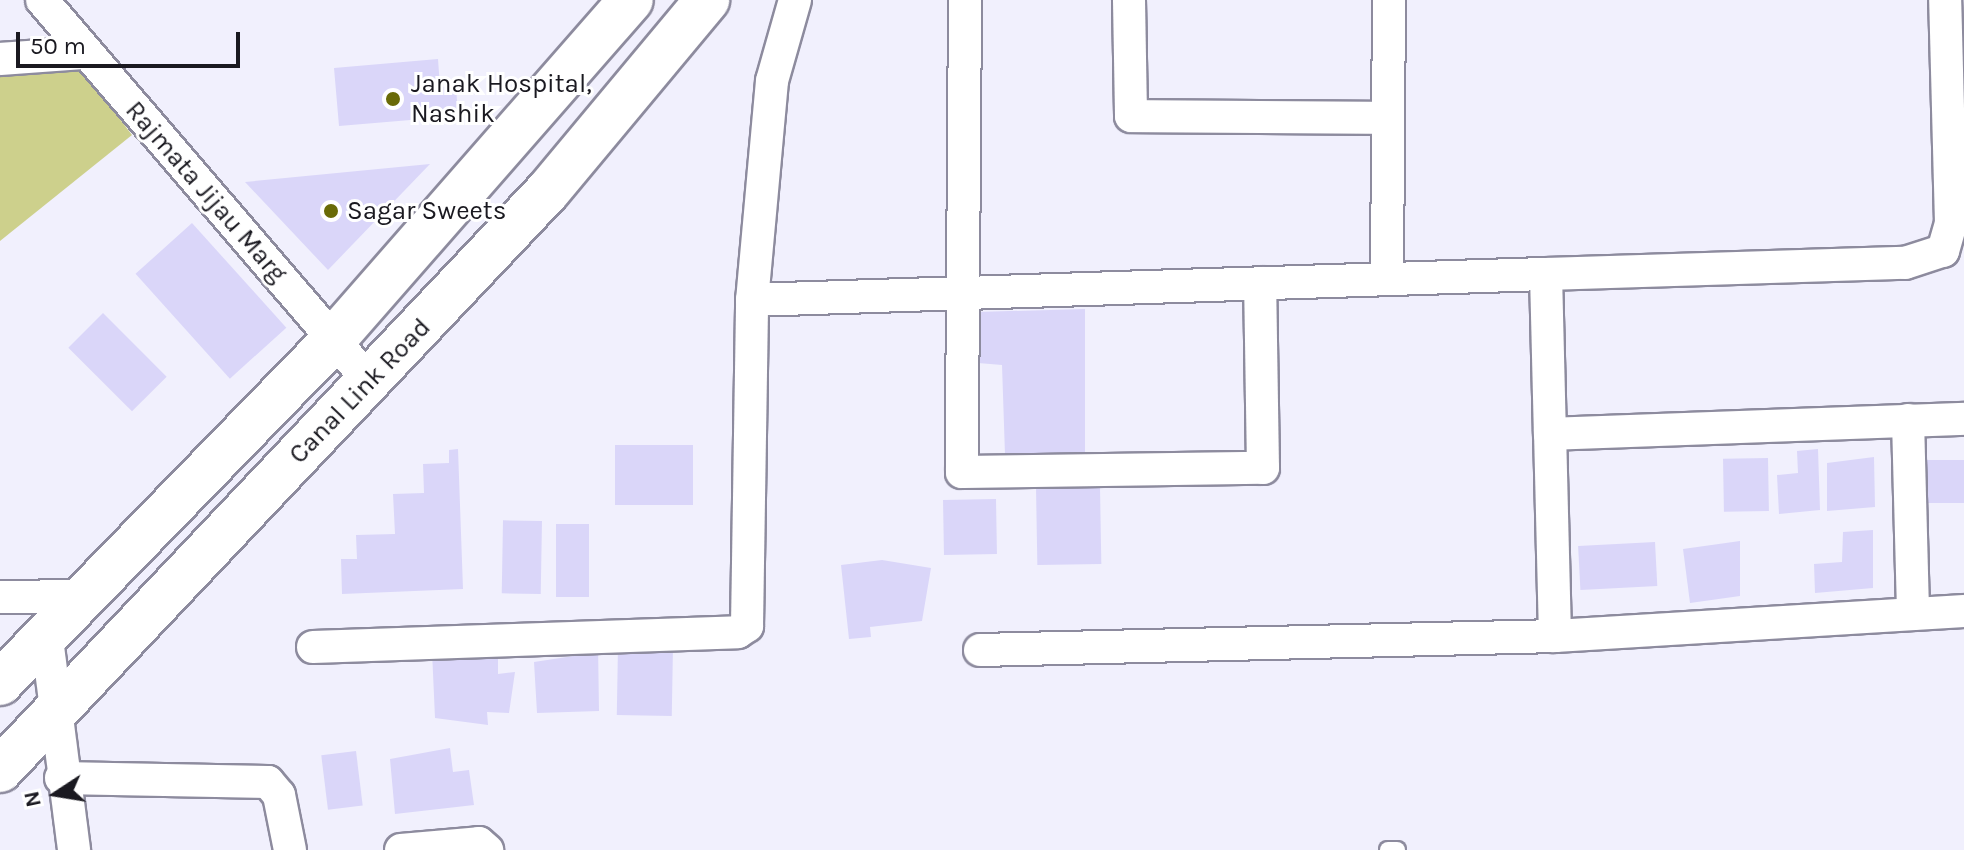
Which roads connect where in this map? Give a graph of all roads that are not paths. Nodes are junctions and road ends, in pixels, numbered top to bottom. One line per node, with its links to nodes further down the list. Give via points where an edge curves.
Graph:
1 (42, 0): 9 (street, Rajmata Jijau Marg)
2 (631, 0): 17 (main road, Canal Link Road)
3 (707, 0): 18 (main road, Canal Link Road, via 548,191)
4 (795, 0): 16 (street, via 772,81)
5 (965, 0): 15 (street)
6 (1129, 0): 11 (street, via 1131,116)
7 (1389, 0): 11 (street)
8 (1945, 0): 12 (street, via 1951,223 1943,251 1905,263)
9 (84, 53): 10 (street); 17 (street, Rajmata Jijau Marg)
10 (0, 59)
11 (1388, 118): 13 (street)
12 (1546, 274): 13 (street); 21 (street)
13 (1387, 279): 14 (street)
14 (1260, 283): 15 (street); 15 (street, via 1263,468 962,472)
15 (964, 292): 16 (street)
16 (752, 300): 28 (street, via 747,626 738,632)
17 (335, 338): 18 (street, Rajmata Jijau Marg); 22 (main road, Canal Link Road)
18 (370, 382): 31 (main road, Canal Link Road)
19 (1964, 419): 20 (street)
20 (1908, 420): 21 (street); 25 (street)
21 (1550, 434): 27 (street)
22 (77, 596): 23 (street); 26 (main road, Canal Link Road)
23 (0, 597)
24 (1964, 611): 25 (street)
25 (1913, 614): 27 (street)
26 (46, 631): 30 (main road, Canal Link Road); 31 (street)
27 (1555, 636): 29 (street)
28 (313, 647)
29 (980, 650)
30 (0, 683)
31 (54, 710): 32 (main road, Canal Link Road); 33 (street)
32 (0, 770)
33 (61, 778): 34 (street); 35 (street, via 268,782 279,795)
34 (74, 850)
35 (290, 850)
36 (401, 850): 37 (street, via 479,843)
37 (487, 850)
38 (1388, 850): 39 (lane)
39 (1397, 850)

